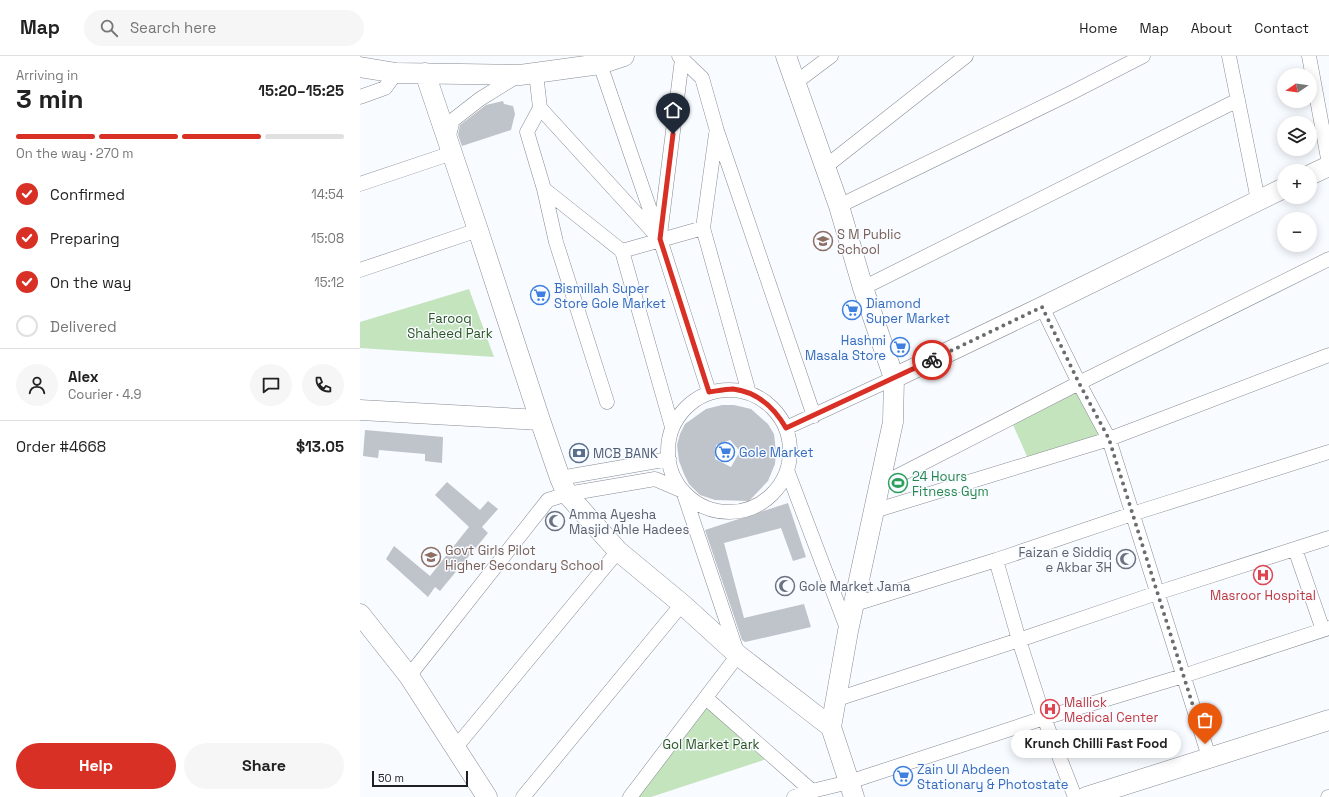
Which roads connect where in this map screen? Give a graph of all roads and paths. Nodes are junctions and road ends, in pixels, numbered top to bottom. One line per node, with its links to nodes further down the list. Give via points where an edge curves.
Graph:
1 (624, 56): 9 (street)
2 (786, 56): 14 (street)
3 (831, 56): 14 (street)
4 (966, 56): 21 (street)
5 (1143, 56): 27 (street)
6 (1229, 56): 16 (street)
7 (1310, 56): 20 (street)
8 (681, 57): 18 (street, via 702,78); 30 (street)
9 (599, 60): 13 (street); 30 (street)
10 (360, 68): 11 (street)
11 (396, 73): 12 (street); 15 (street, via 385,88)
12 (425, 73): 13 (street); 19 (street)
13 (528, 74): 17 (street); 19 (street, via 480,99 453,120)
14 (795, 83): 21 (street)
15 (360, 97)
16 (1238, 100): 26 (street); 34 (street)
17 (540, 108): 24 (street, via 526,132); 30 (street)
18 (717, 131): 28 (street); 43 (street)
19 (450, 146): 23 (street); 29 (street)
20 (1329, 165): 22 (street)
21 (825, 167): 27 (street)
22 (1317, 171)
23 (360, 184)
24 (544, 189): 31 (street); 41 (street, via 556,242)
25 (1277, 191): 26 (street)
26 (1258, 200): 35 (street)
27 (839, 206): 34 (street)
28 (703, 228): 30 (street); 40 (street)
29 (478, 230): 33 (street); 44 (street)
30 (660, 239): 31 (street); 39 (street)
31 (622, 251): 45 (street)
32 (1329, 259): 38 (street)
33 (360, 270)
34 (863, 288): 37 (street)
35 (1042, 307): 37 (street); 38 (street)
36 (1329, 355): 47 (street)
37 (894, 378): 43 (street); 51 (street, via 893,422)
38 (1079, 383): 47 (street); 51 (street)
39 (709, 392): 40 (street, via 732,389); 45 (street, via 694,400)
40 (749, 392): 46 (street, via 767,403)
41 (607, 402)
42 (360, 410): 44 (street)
43 (814, 416): 46 (street)
44 (540, 420): 52 (street)
45 (672, 426): 49 (street, via 668,447)
46 (786, 428): 50 (street, via 790,449)
47 (1109, 439): 54 (street); 55 (street)
48 (1329, 452): 55 (street)
49 (669, 459): 52 (street); 53 (street, via 671,470)
50 (787, 470): 53 (street, via 773,493 756,506 736,512 721,512 700,505); 65 (street)
51 (880, 485): 54 (street)
52 (563, 486): 53 (street, via 654,479); 58 (street); 68 (street, via 548,500)
53 (683, 491): 67 (street)
54 (874, 511): 62 (street)
55 (1132, 514): 59 (street); 60 (street)
56 (1329, 538): 57 (street)
57 (1295, 549): 60 (street); 64 (street)
58 (618, 551): 61 (street); 75 (street)
59 (996, 560): 62 (street); 66 (street)
60 (1157, 593): 66 (street); 69 (street)
61 (682, 604): 67 (street); 80 (street)
62 (855, 604): 65 (street)
63 (360, 614): 68 (street)
64 (1326, 629): 69 (street)
65 (848, 632): 71 (street)
66 (1019, 640): 71 (street); 72 (street)
67 (738, 655): 70 (street); 74 (street)
68 (409, 676): 75 (street)
69 (1183, 676): 72 (street); 76 (street)
70 (706, 698): 78 (street); 81 (street)
71 (837, 699): 74 (street)
72 (1044, 718): 77 (street); 83 (street)
73 (1329, 720): 76 (street)
74 (831, 727): 77 (street)
75 (456, 746): 79 (street)
76 (1209, 757): 84 (street)
77 (851, 790): 78 (street)
78 (812, 791): 82 (street)
79 (487, 797)
80 (523, 797)
81 (630, 797)
82 (794, 797)
83 (1075, 797)
84 (1086, 797)

